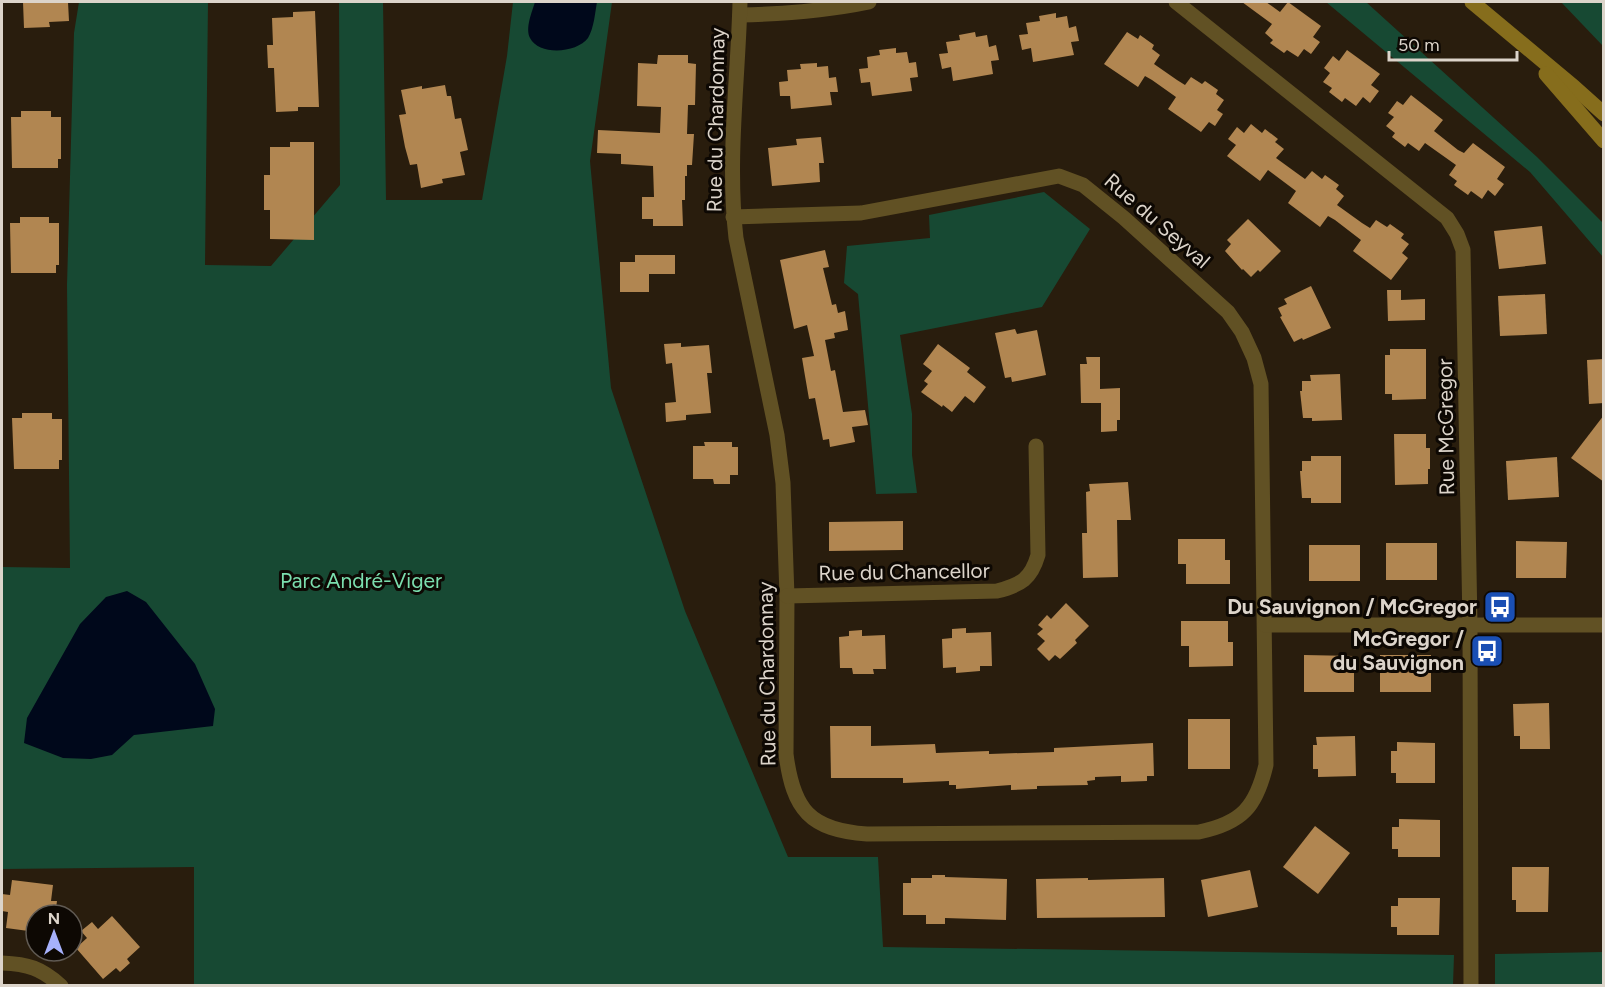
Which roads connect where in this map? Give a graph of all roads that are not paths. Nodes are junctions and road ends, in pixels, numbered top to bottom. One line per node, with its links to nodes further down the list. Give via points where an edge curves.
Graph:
1 (869, 2): 4 (street, via 782,14)
2 (1176, 2): 11 (street, Rue McGregor, via 1447,218 1457,234 1465,262)
3 (1472, 2): 5 (main road)
4 (740, 8): 8 (street, Rue du Chardonnay, via 732,174)
5 (1505, 31): 6 (main road); 7 (main road)
6 (1604, 114)
7 (1604, 141)
8 (734, 217): 10 (street, Rue du Chardonnay, via 780,458); 12 (street, Rue du Seyval, via 861,213 1059,176 1083,185 1228,312 1254,358 1261,384)
9 (1036, 446): 10 (street, Rue du Chancellor, via 1038,555 1034,568 1015,587 997,591)
10 (787, 596): 12 (street, Rue du Chardonnay, via 789,776 809,816 834,830 857,833 1178,833 1221,828 1252,804 1261,788 1266,765)
11 (1470, 624): 12 (street); 13 (street); 16 (street, Rue McGregor)
12 (1265, 625)
13 (1604, 625)
14 (2, 963): 15 (street, via 32,966)
15 (61, 986)
16 (1471, 986)

